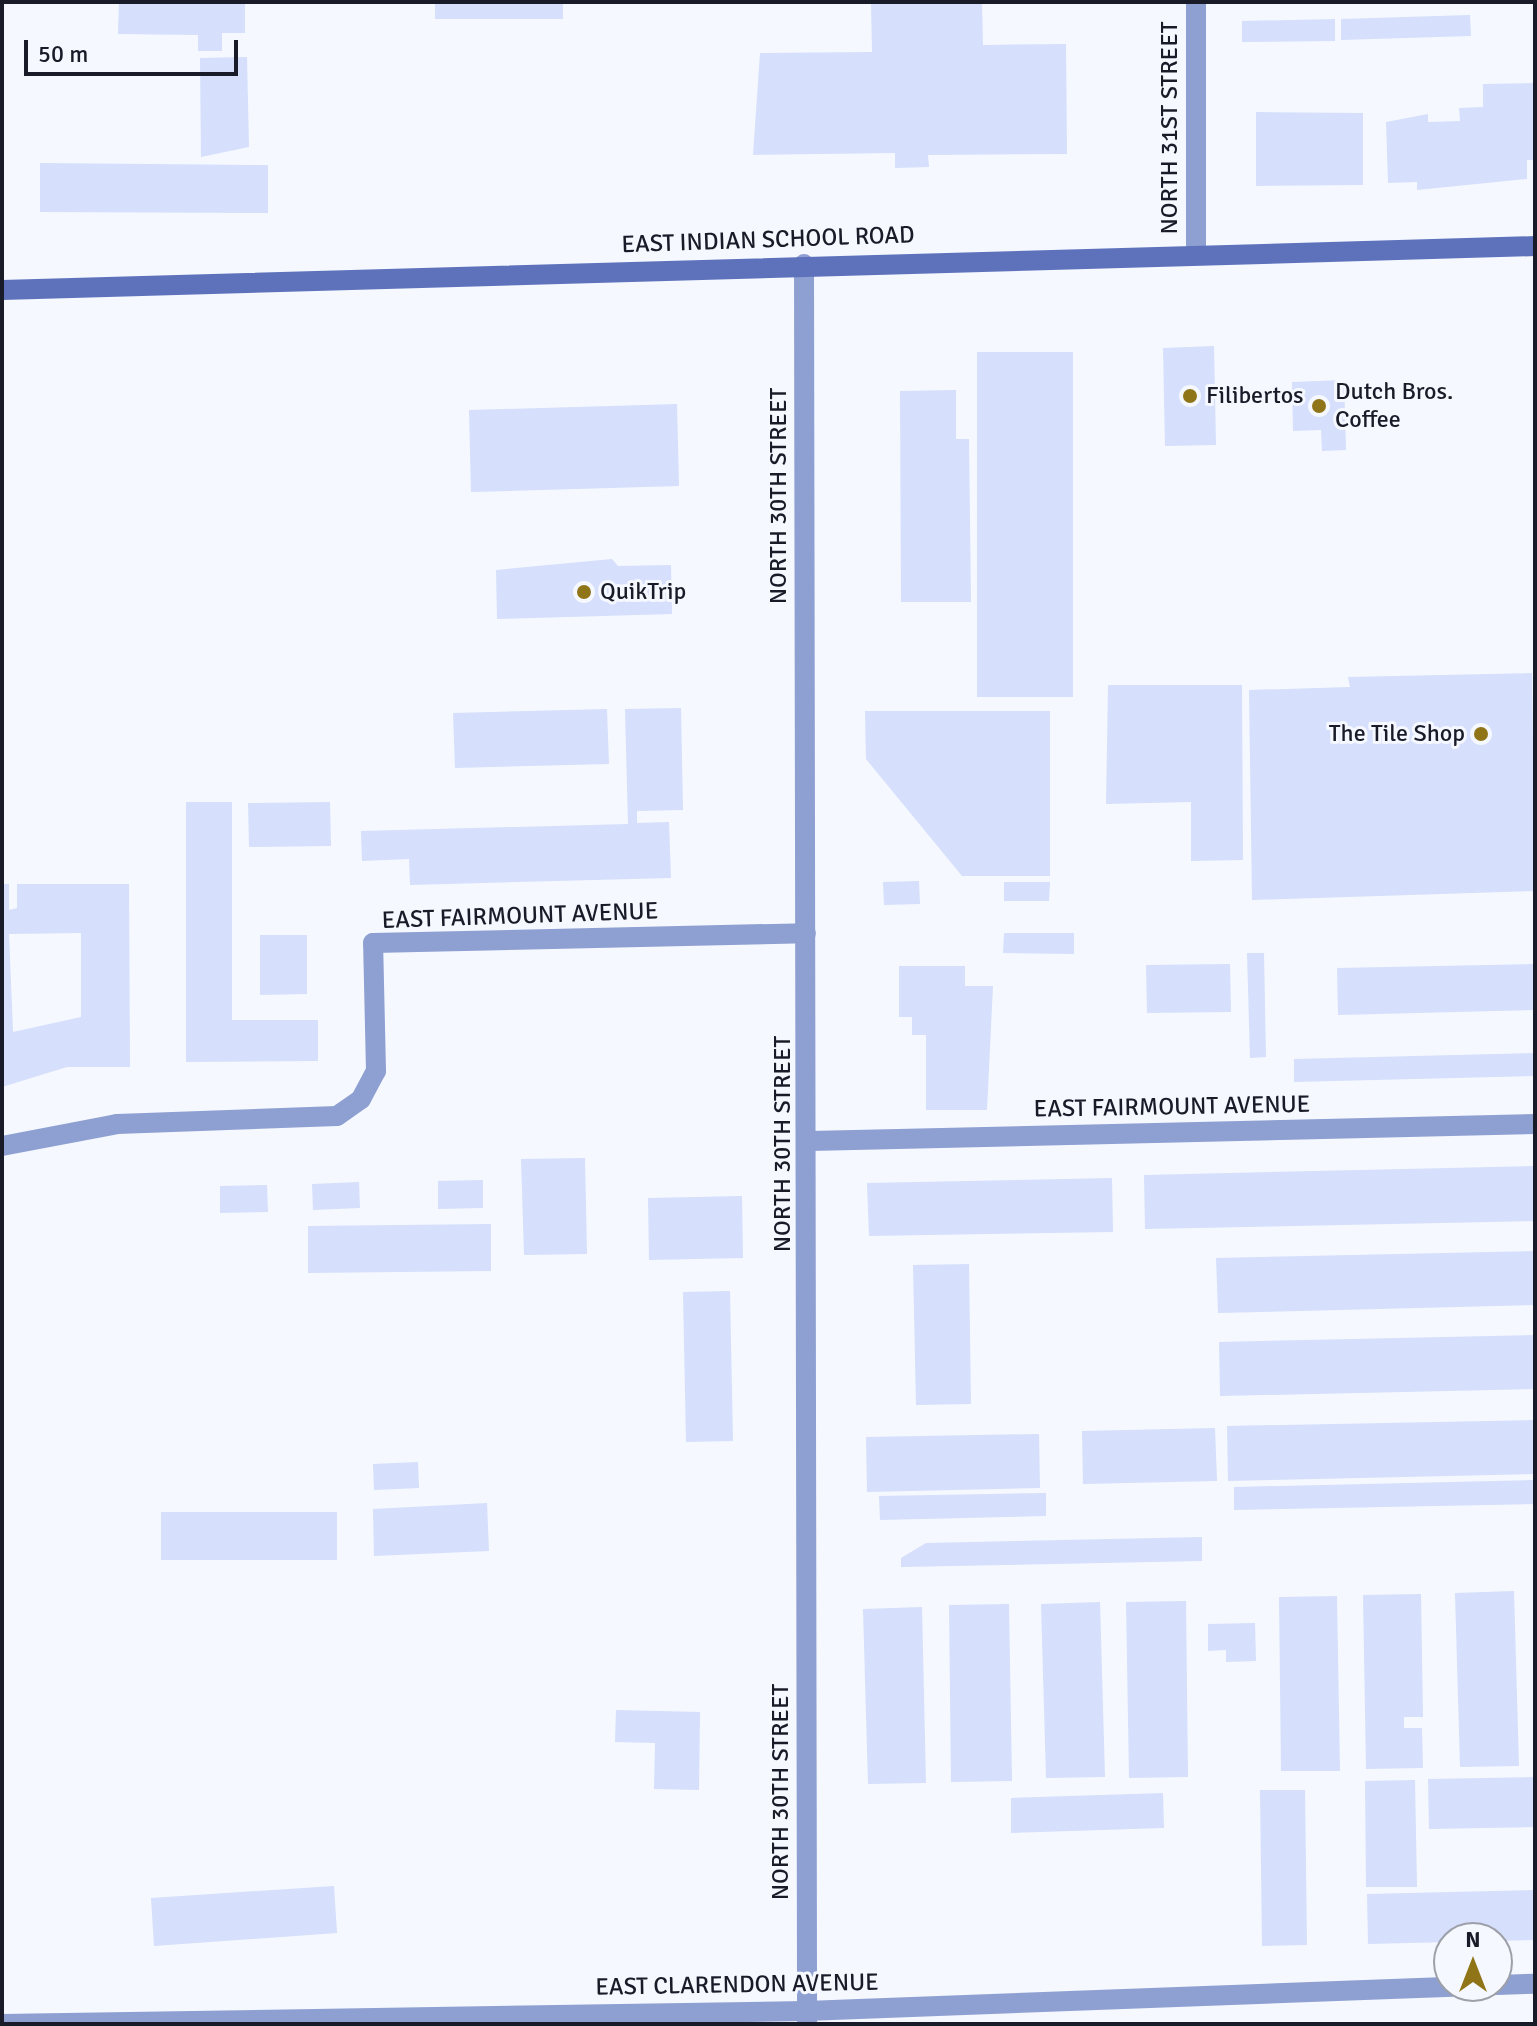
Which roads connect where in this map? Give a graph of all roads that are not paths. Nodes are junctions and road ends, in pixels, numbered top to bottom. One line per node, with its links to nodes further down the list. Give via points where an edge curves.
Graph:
1 (1196, 2): 3 (street, NORTH 31ST STREET)
2 (1535, 246): 3 (main road, EAST INDIAN SCHOOL ROAD)
3 (1196, 255): 4 (main road, EAST INDIAN SCHOOL ROAD)
4 (804, 264): 5 (main road, EAST INDIAN SCHOOL ROAD); 6 (street, NORTH 30TH STREET)
5 (2, 290)
6 (806, 933): 8 (street, NORTH 30TH STREET); 9 (street, EAST FAIRMOUNT AVENUE, via 373,943 376,1071 361,1099 337,1116 117,1124)
7 (1535, 1124): 8 (street, EAST FAIRMOUNT AVENUE)
8 (810, 1141): 13 (street, NORTH 30TH STREET)
9 (2, 1146)
10 (1535, 1984): 11 (street)
11 (1513, 1985)
12 (1433, 1988): 13 (street, EAST CLARENDON AVENUE)
13 (806, 2017): 15 (street, EAST CLARENDON AVENUE)
14 (2, 2024): 15 (street, EAST CLARENDON AVENUE)
15 (30, 2024)

